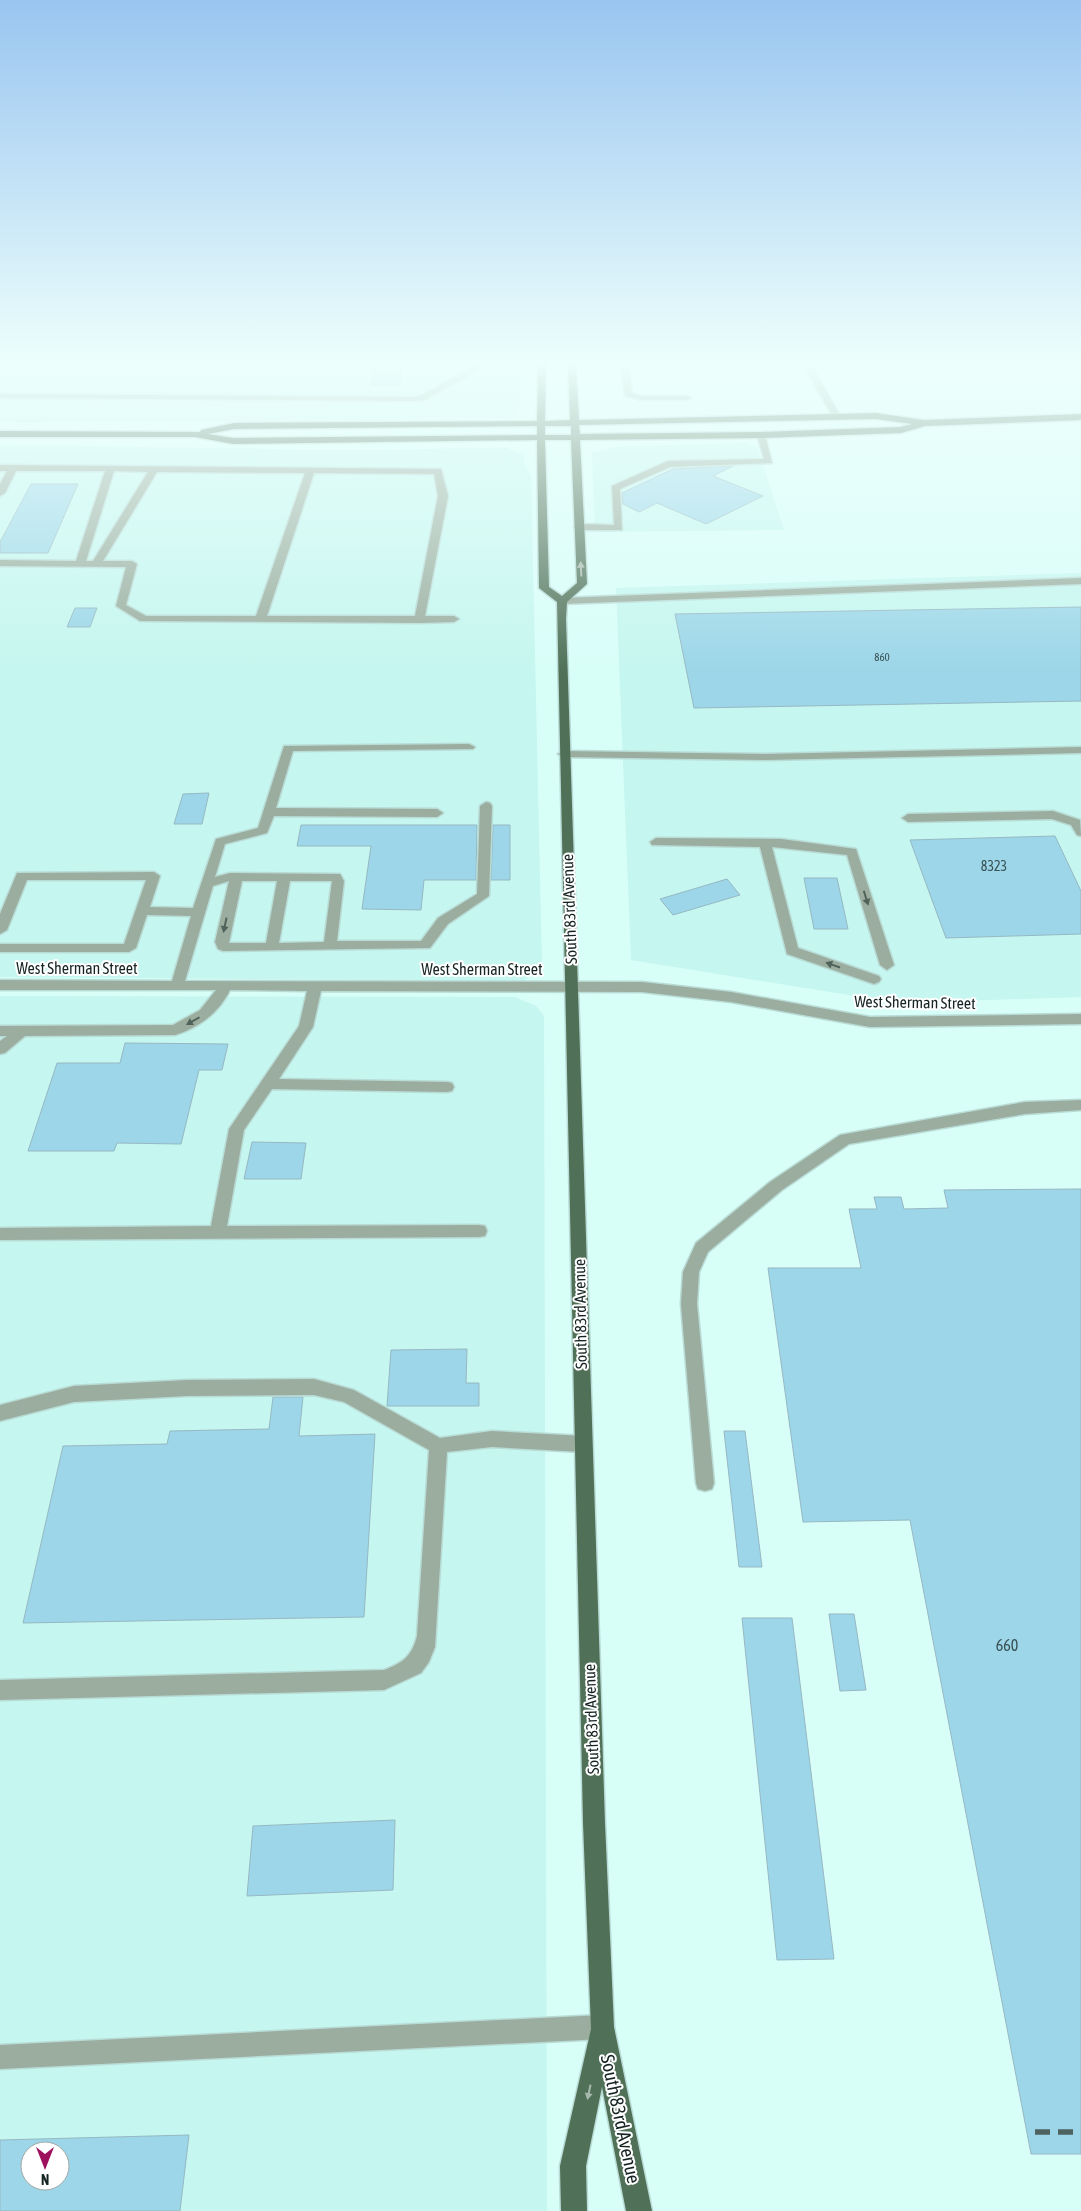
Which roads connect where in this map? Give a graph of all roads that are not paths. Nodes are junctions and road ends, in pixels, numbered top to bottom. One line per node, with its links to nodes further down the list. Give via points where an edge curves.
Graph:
1 (542, 466): 15 (main road, via 544,588)
2 (576, 466): 10 (main road)
3 (663, 466): 10 (street, via 615,488 619,528)
4 (0, 468): 5 (street)
5 (13, 468): 6 (street); 9 (street)
6 (110, 469): 7 (street); 12 (street)
7 (154, 469): 8 (street); 13 (street)
8 (310, 470): 16 (street); 17 (street, via 438,471 443,496)
9 (0, 493)
10 (579, 528): 15 (main road, one-way to 10, via 582,584)
11 (0, 563): 12 (street)
12 (80, 564): 13 (street)
13 (96, 564): 16 (street, via 132,564 121,606 144,619)
14 (1081, 581): 15 (street)
15 (562, 601): 21 (main road, South 83rd Avenue)
16 (260, 620): 17 (street)
17 (419, 620): 18 (street)
18 (454, 620)
19 (469, 748): 23 (street, via 288,748)
20 (1081, 750): 21 (street, via 756,757)
21 (564, 754): 44 (main road, South 83rd Avenue)
22 (486, 806): 35 (street, via 483,896 443,921 428,943 421,946)
23 (269, 812): 24 (street); 31 (street, via 263,830 220,842)
24 (437, 813)
25 (908, 818): 26 (street, via 1053,815 1076,823)
26 (1081, 832)
27 (656, 842): 28 (street)
28 (765, 843): 38 (street, one-way to 38, via 852,852); 39 (street, one-way to 28, via 792,951)
29 (236, 877): 30 (street); 31 (street); 36 (street, one-way to 36, via 223,946)
30 (284, 877): 35 (street, via 337,878); 36 (street)
31 (207, 883): 33 (street)
32 (142, 911): 33 (street); 34 (street, via 154,876 22,876); 37 (street, via 129,948)
33 (198, 912): 41 (street)
34 (0, 930)
35 (330, 946): 36 (street)
36 (272, 947)
37 (0, 948)
38 (886, 965)
39 (874, 979)
40 (0, 985): 41 (street, West Sherman Street)
41 (177, 986): 42 (street, West Sherman Street)
42 (225, 986): 43 (street, West Sherman Street); 47 (street, one-way to 47, via 216,1004 175,1030)
43 (314, 986): 44 (street, West Sherman Street); 49 (street, via 306,1027)
44 (571, 987): 45 (street, West Sherman Street, via 642,987 684,991 870,1022); 56 (main road, South 83rd Avenue)
45 (1081, 1019)
46 (0, 1031): 47 (street)
47 (22, 1031): 48 (street)
48 (0, 1049)
49 (266, 1084): 50 (street); 52 (street, via 237,1129)
50 (447, 1087)
51 (1081, 1105): 58 (street, via 1024,1108 845,1139 776,1186 702,1248 691,1272 689,1304)
52 (218, 1232): 53 (street); 54 (street)
53 (480, 1232)
54 (0, 1234)
55 (0, 1412): 57 (street, via 74,1394 187,1388 314,1387 348,1395)
56 (583, 1444): 57 (street, via 459,1439); 60 (main road, South 83rd Avenue)
57 (438, 1446): 59 (street, via 427,1636 424,1651 413,1669 384,1680)
58 (705, 1483)
59 (0, 1690)
60 (602, 2027): 61 (street); 62 (main road, South 83rd Avenue, one-way to 62, via 573,2166); 63 (main road, South 83rd Avenue)
61 (0, 2057)
62 (574, 2211)
63 (638, 2211)

